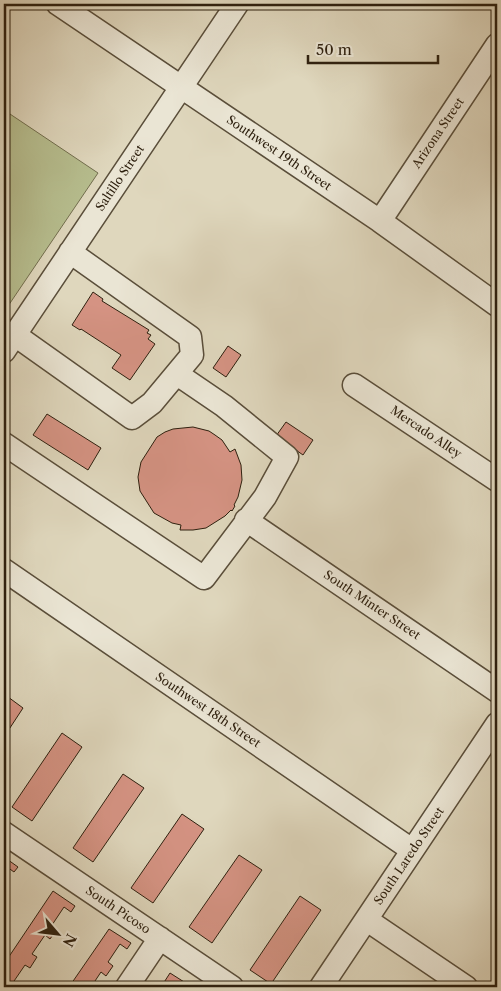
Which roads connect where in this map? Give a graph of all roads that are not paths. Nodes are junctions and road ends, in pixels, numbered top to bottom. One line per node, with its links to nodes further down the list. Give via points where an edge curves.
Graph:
1 (58, 4): 4 (street, Southwest 19th Street)
2 (237, 4): 4 (street, Saltillo Street)
3 (497, 46): 5 (street, Arizona Street)
4 (182, 88): 5 (street, Southwest 19th Street); 6 (street, Saltillo Street)
5 (380, 221): 7 (street, Southwest 19th Street)
6 (70, 252): 8 (street, Saltillo Street); 9 (street, via 190,337 192,355)
7 (497, 305)
8 (9, 343): 9 (street, via 132,418 152,403)
9 (177, 374): 13 (street, via 224,406 287,457 264,497)
10 (354, 385): 12 (street, Mercado Alley)
11 (4, 444): 13 (street, via 204,578)
12 (497, 480)
13 (246, 520): 15 (street, South Minter Street)
14 (4, 570): 18 (street, Southwest 18th Street)
15 (497, 691)
16 (497, 724): 18 (street, South Laredo Street)
17 (4, 833): 20 (street, South Picoso)
18 (412, 850): 19 (street, South Laredo Street)
19 (366, 920): 23 (street, South Laredo Street); 24 (street)
20 (160, 938): 21 (street); 22 (street, South Picoso)
21 (126, 987)
22 (232, 987)
23 (321, 987)
24 (466, 987)

